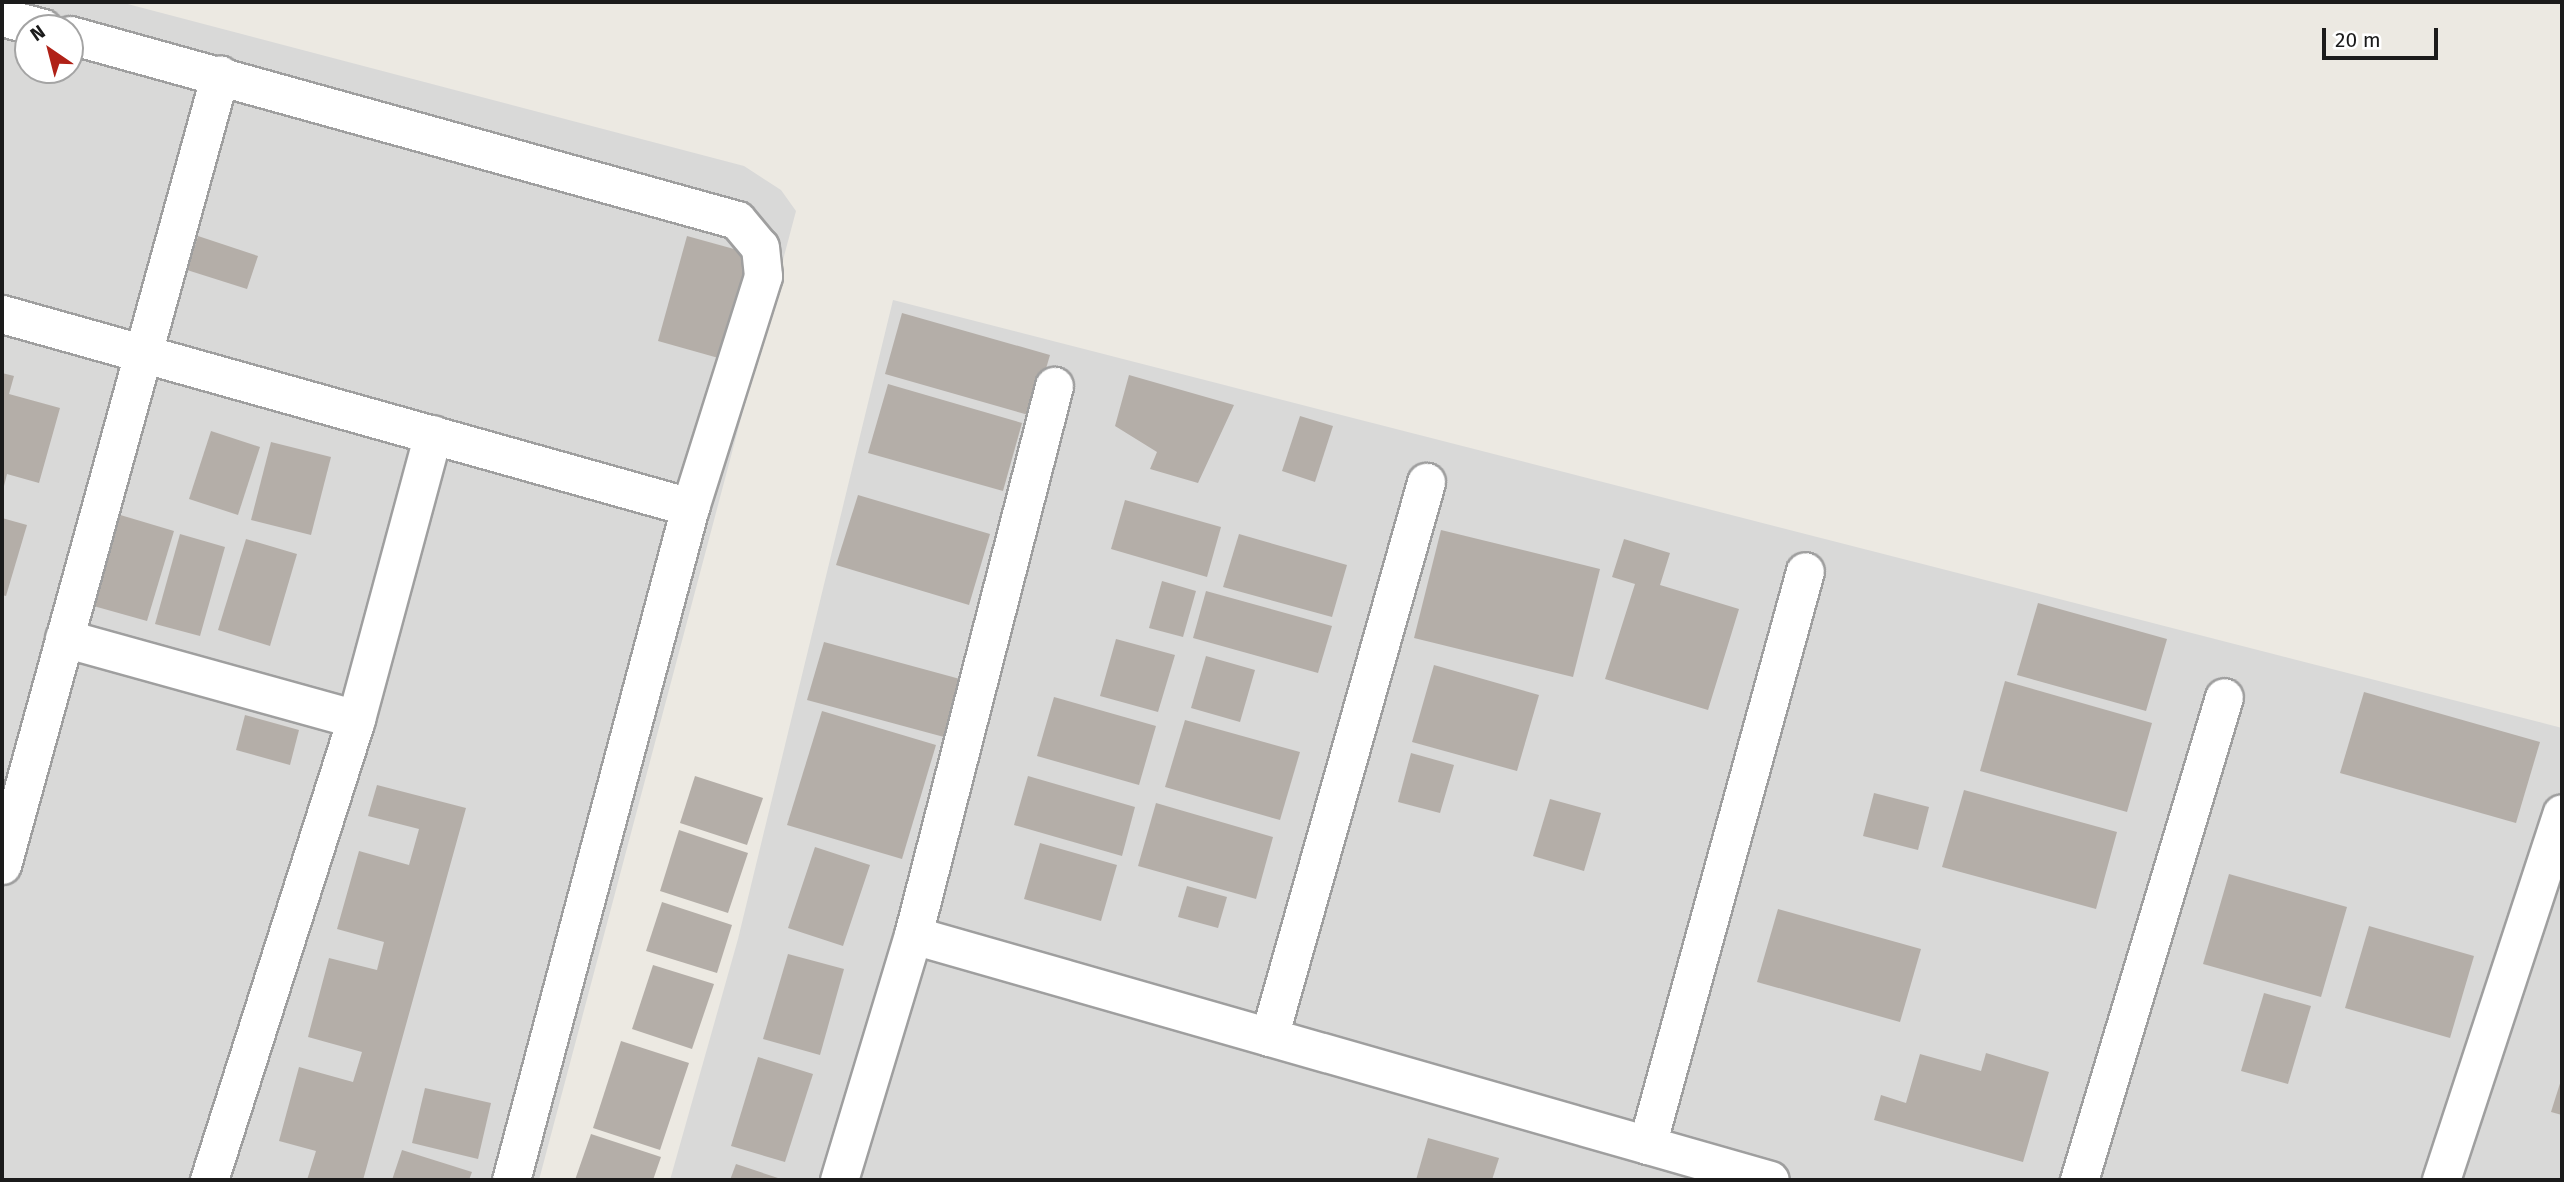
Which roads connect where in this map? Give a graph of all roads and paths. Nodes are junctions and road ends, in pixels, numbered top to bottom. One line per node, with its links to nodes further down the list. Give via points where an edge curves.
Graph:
1 (84, 39): 2 (street)
2 (220, 74): 4 (street); 8 (street, via 737,220 760,247 762,276)
3 (2, 314): 4 (street)
4 (143, 354): 6 (street); 10 (street)
5 (1054, 386): 15 (street)
6 (433, 434): 8 (street); 12 (street)
7 (1426, 482): 16 (street)
8 (690, 507): 19 (street)
9 (1805, 571): 17 (street)
10 (64, 638): 12 (street); 14 (street)
11 (2224, 697): 22 (street)
12 (356, 719): 18 (street)
13 (2562, 813): 23 (street)
14 (2, 865)
15 (913, 935): 16 (street); 20 (street)
16 (1269, 1037): 17 (street)
17 (1647, 1145): 21 (street)
18 (209, 1180)
19 (511, 1180)
20 (839, 1180)
21 (1770, 1180)
22 (2079, 1180)
23 (2441, 1180)

